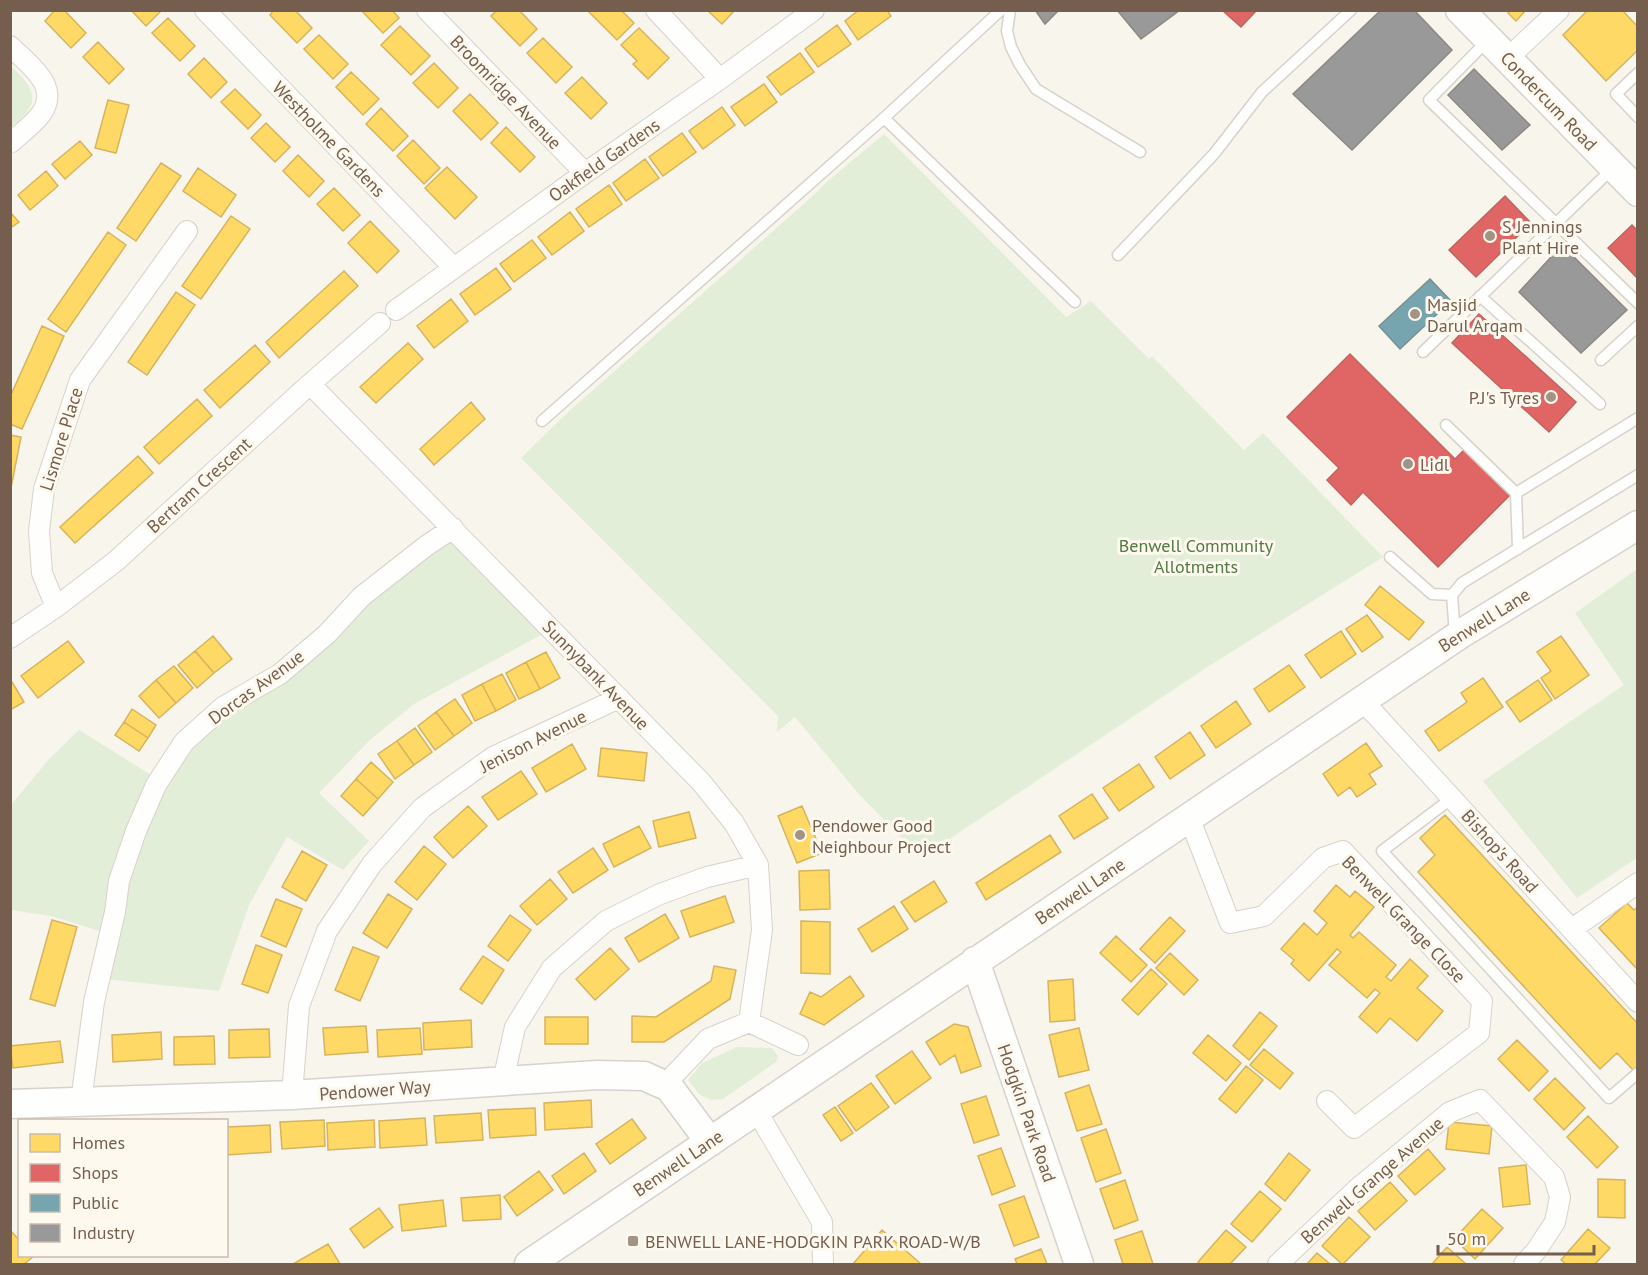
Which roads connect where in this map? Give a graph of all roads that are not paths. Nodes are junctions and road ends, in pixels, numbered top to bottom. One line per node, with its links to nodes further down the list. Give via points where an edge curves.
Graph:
1 (205, 10): 24 (street, Westholme Gardens)
2 (427, 10): 19 (street, Broomridge Avenue)
3 (656, 10): 13 (street)
4 (814, 10): 13 (street, Oakfield Gardens)
5 (1001, 10): 15 (lane)
6 (1010, 10): 17 (lane, via 1007,31 1011,48 1036,89)
7 (1351, 10): 23 (lane, via 1262,92 1214,154)
8 (1460, 10): 11 (main road, Condercum Road)
9 (1559, 10): 11 (street)
10 (10, 46): 16 (street, via 41,78 48,91 40,116)
11 (1498, 49): 18 (main road, Condercum Road); 21 (lane, via 1429,100)
12 (1638, 73): 14 (lane, via 1616,94)
13 (720, 79): 19 (street, Oakfield Gardens)
14 (1638, 117)
15 (884, 118): 26 (lane); 36 (lane)
16 (10, 143)
17 (1140, 152)
18 (1613, 168): 20 (main road, Condercum Road); 21 (lane)
19 (585, 173): 24 (street, Oakfield Gardens)
20 (1638, 192)
21 (1556, 223): 25 (lane); 27 (lane)
22 (187, 231): 45 (street, Lismore Place, via 80,380 44,489 39,531 42,573)
23 (1118, 255)
24 (453, 267): 28 (street, Oakfield Gardens)
25 (1480, 297): 31 (lane); 34 (lane)
26 (1075, 302)
27 (1638, 303)
28 (396, 310)
29 (380, 323): 33 (street, Bertram Crescent)
30 (1638, 326): 32 (lane)
31 (1423, 352)
32 (1601, 360)
33 (310, 384): 41 (street, Sunnybank Avenue); 45 (street, Bertram Crescent, via 116,561)
34 (1600, 404)
35 (1638, 418): 39 (lane)
36 (542, 421)
37 (1446, 425): 39 (lane)
38 (1638, 475): 42 (lane)
39 (1516, 493): 42 (lane)
40 (1638, 525): 47 (main road, Benwell Lane)
41 (453, 528): 48 (street, Sunnybank Avenue); 64 (street, Dorcas Avenue, via 361,597 327,634 280,674 223,707 184,742 156,785 119,881 94,1002)
42 (1518, 549): 44 (lane, via 1462,583)
43 (1390, 557): 44 (lane, via 1432,594)
44 (1452, 595): 47 (lane)
45 (56, 607): 46 (street, Bertram Crescent)
46 (10, 638)
47 (1455, 638): 49 (main road, Benwell Lane)
48 (619, 698): 52 (street, Sunnybank Avenue, via 701,782 734,823); 62 (street, Jenison Avenue, via 493,757 422,808 372,864 327,931 299,1006)
49 (1363, 701): 50 (street, Bishop's Road); 51 (main road, Benwell Lane)
50 (1452, 798): 54 (street, Bishop's Road); 59 (lane, via 1382,851 1609,1098)
51 (1189, 817): 55 (main road, Benwell Lane); 63 (street, Benwell Grange Close, via 1230,923 1264,916 1323,858 1342,852 1482,1001 1479,1033 1353,1128)
52 (758, 865): 57 (street, Sunnybank Avenue, via 762,930); 61 (street, via 660,894 606,921 552,968 514,1027)
53 (1638, 883): 54 (street)
54 (1572, 930): 56 (street, Bishop's Road)
55 (975, 961): 66 (main road, Benwell Lane); 70 (main road, Hodgkin Park Road)
56 (1638, 1002)
57 (748, 1022): 58 (street); 60 (street, via 708,1039)
58 (798, 1045)
59 (1638, 1073)
60 (673, 1076)
61 (503, 1081): 62 (main road, Pendower Way); 67 (main road, Pendower Way, via 644,1076 669,1087)
62 (292, 1095): 64 (main road, Pendower Way)
63 (1327, 1101)
64 (81, 1102): 65 (main road, Pendower Way)
65 (10, 1104)
66 (756, 1110): 67 (main road, Benwell Lane); 69 (street, via 822,1222)
67 (710, 1142): 68 (main road, Benwell Lane)
68 (545, 1260)
69 (823, 1264)
70 (1079, 1264)
71 (1278, 1264): 72 (street, Benwell Grange Avenue, via 1357,1189 1450,1112 1480,1100 1554,1177 1560,1197 1555,1222)
72 (1524, 1264)

